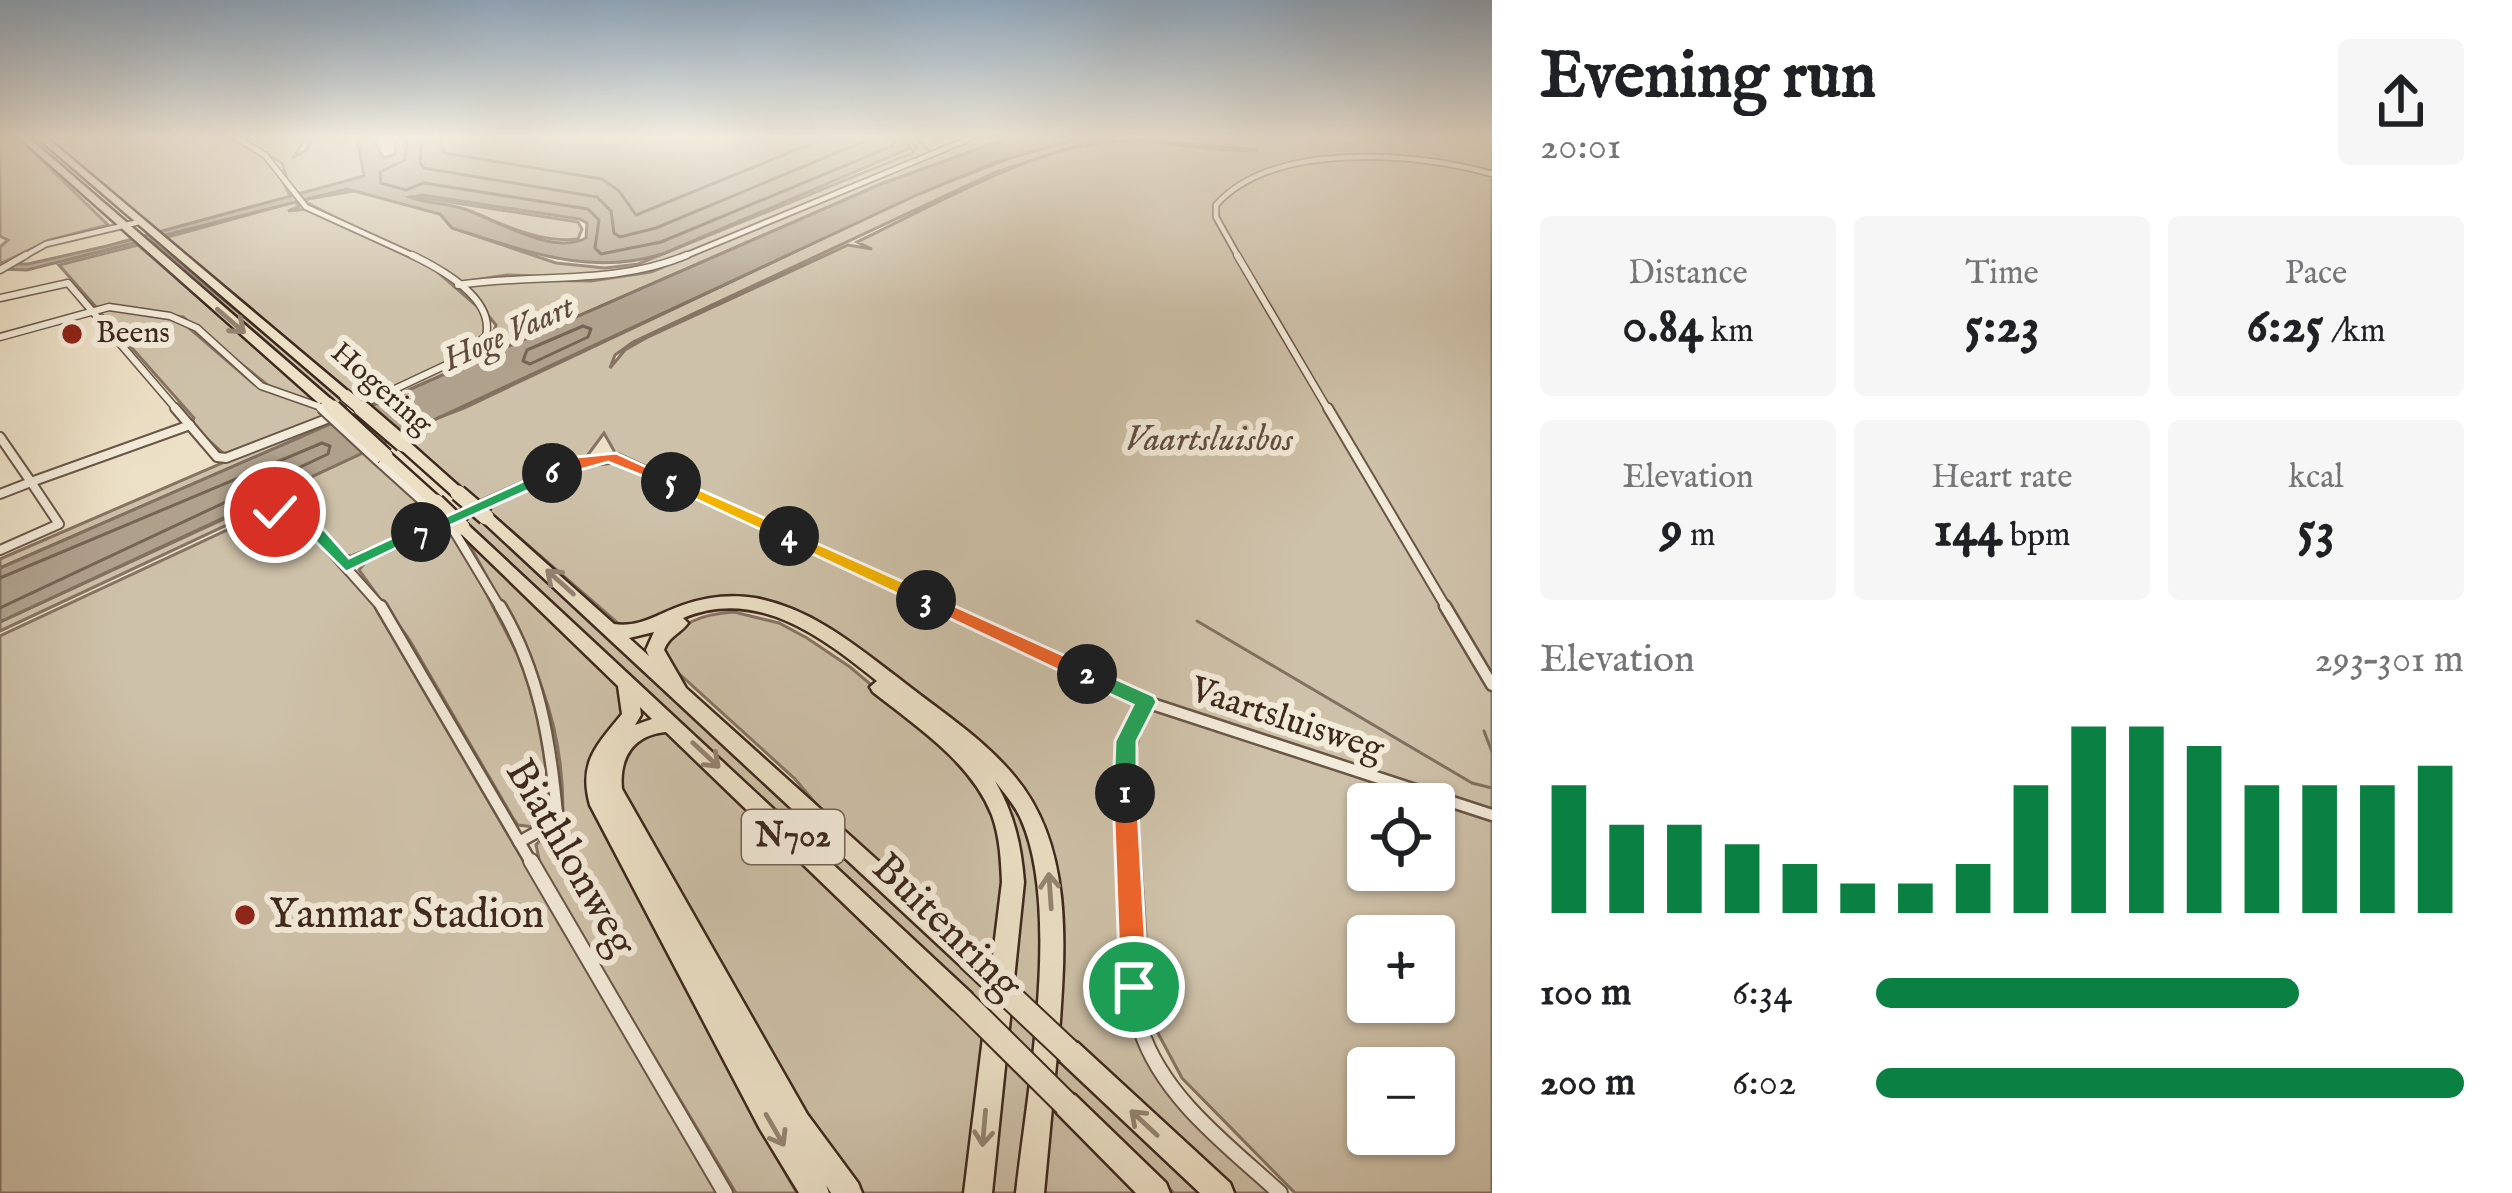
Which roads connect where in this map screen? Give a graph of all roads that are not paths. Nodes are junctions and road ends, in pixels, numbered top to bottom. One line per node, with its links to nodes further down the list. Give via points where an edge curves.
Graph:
1 (87, 194): 7 (highway, Hogering / N702)
2 (106, 194): 6 (highway, Hogering / N702)
3 (294, 194): 9 (street)
4 (836, 194): 9 (street, via 659,267 594,279)
5 (1225, 194): 24 (street, via 1216,217 1230,244)
6 (140, 223): 7 (street); 22 (highway, Hogering / N702, one-way to 6, bridge)
7 (131, 233): 8 (street, via 19,257); 13 (highway, Hogering / N702, one-way to 13)
8 (0, 270)
9 (458, 285): 14 (street, via 489,328 483,343 430,372 226,458)
10 (0, 298): 11 (street, via 64,282)
11 (93, 311): 12 (street); 13 (street, via 186,321 261,386); 14 (street)
12 (0, 337)
13 (323, 405): 19 (highway, Hogering / N702, bridge)
14 (190, 425): 16 (street)
15 (2, 443): 16 (street)
16 (31, 482): 17 (street); 20 (street, via 59,524)
17 (0, 494)
18 (242, 521): 21 (street, Biathlonweg, via 299,515)
19 (458, 529): 23 (highway, Hogering / N702); 29 (street, via 524,650 550,735 556,814)
20 (0, 550)
21 (346, 566): 26 (street, Vaartsluisweg, via 574,463 610,457); 29 (street, Biathlonweg, via 382,608)
22 (613, 630): 25 (highway, Hogering / N702); 34 (highway, one-way to 22, via 1052,901 1042,843 1016,794 914,700 785,613 714,603 643,631)
23 (620, 675): 27 (highway, Buitenring / N702); 31 (highway, one-way to 31, via 632,715 597,758 600,805)
24 (1492, 685)
25 (677, 689): 33 (highway, one-way to 33, via 656,655 665,632 723,611 770,617 879,688 970,763 994,795 1012,838 1013,882); 36 (highway, Buitenring / N702, one-way to 25, bridge)
26 (1146, 702): 28 (street, Vaartsluisweg); 37 (street, via 1126,741 1124,778 1141,1030 1193,1112)
27 (674, 725): 32 (highway, via 647,726 627,739 611,763 612,790 798,1124); 35 (highway, Buitenring / N702, one-way to 35, bridge)
28 (1492, 815)
29 (519, 842): 30 (street, Biathlonweg)
30 (724, 1193)
31 (815, 1193)
32 (848, 1193)
33 (978, 1193)
34 (1030, 1193)
35 (1156, 1193)
36 (1220, 1193)
37 (1280, 1193)

